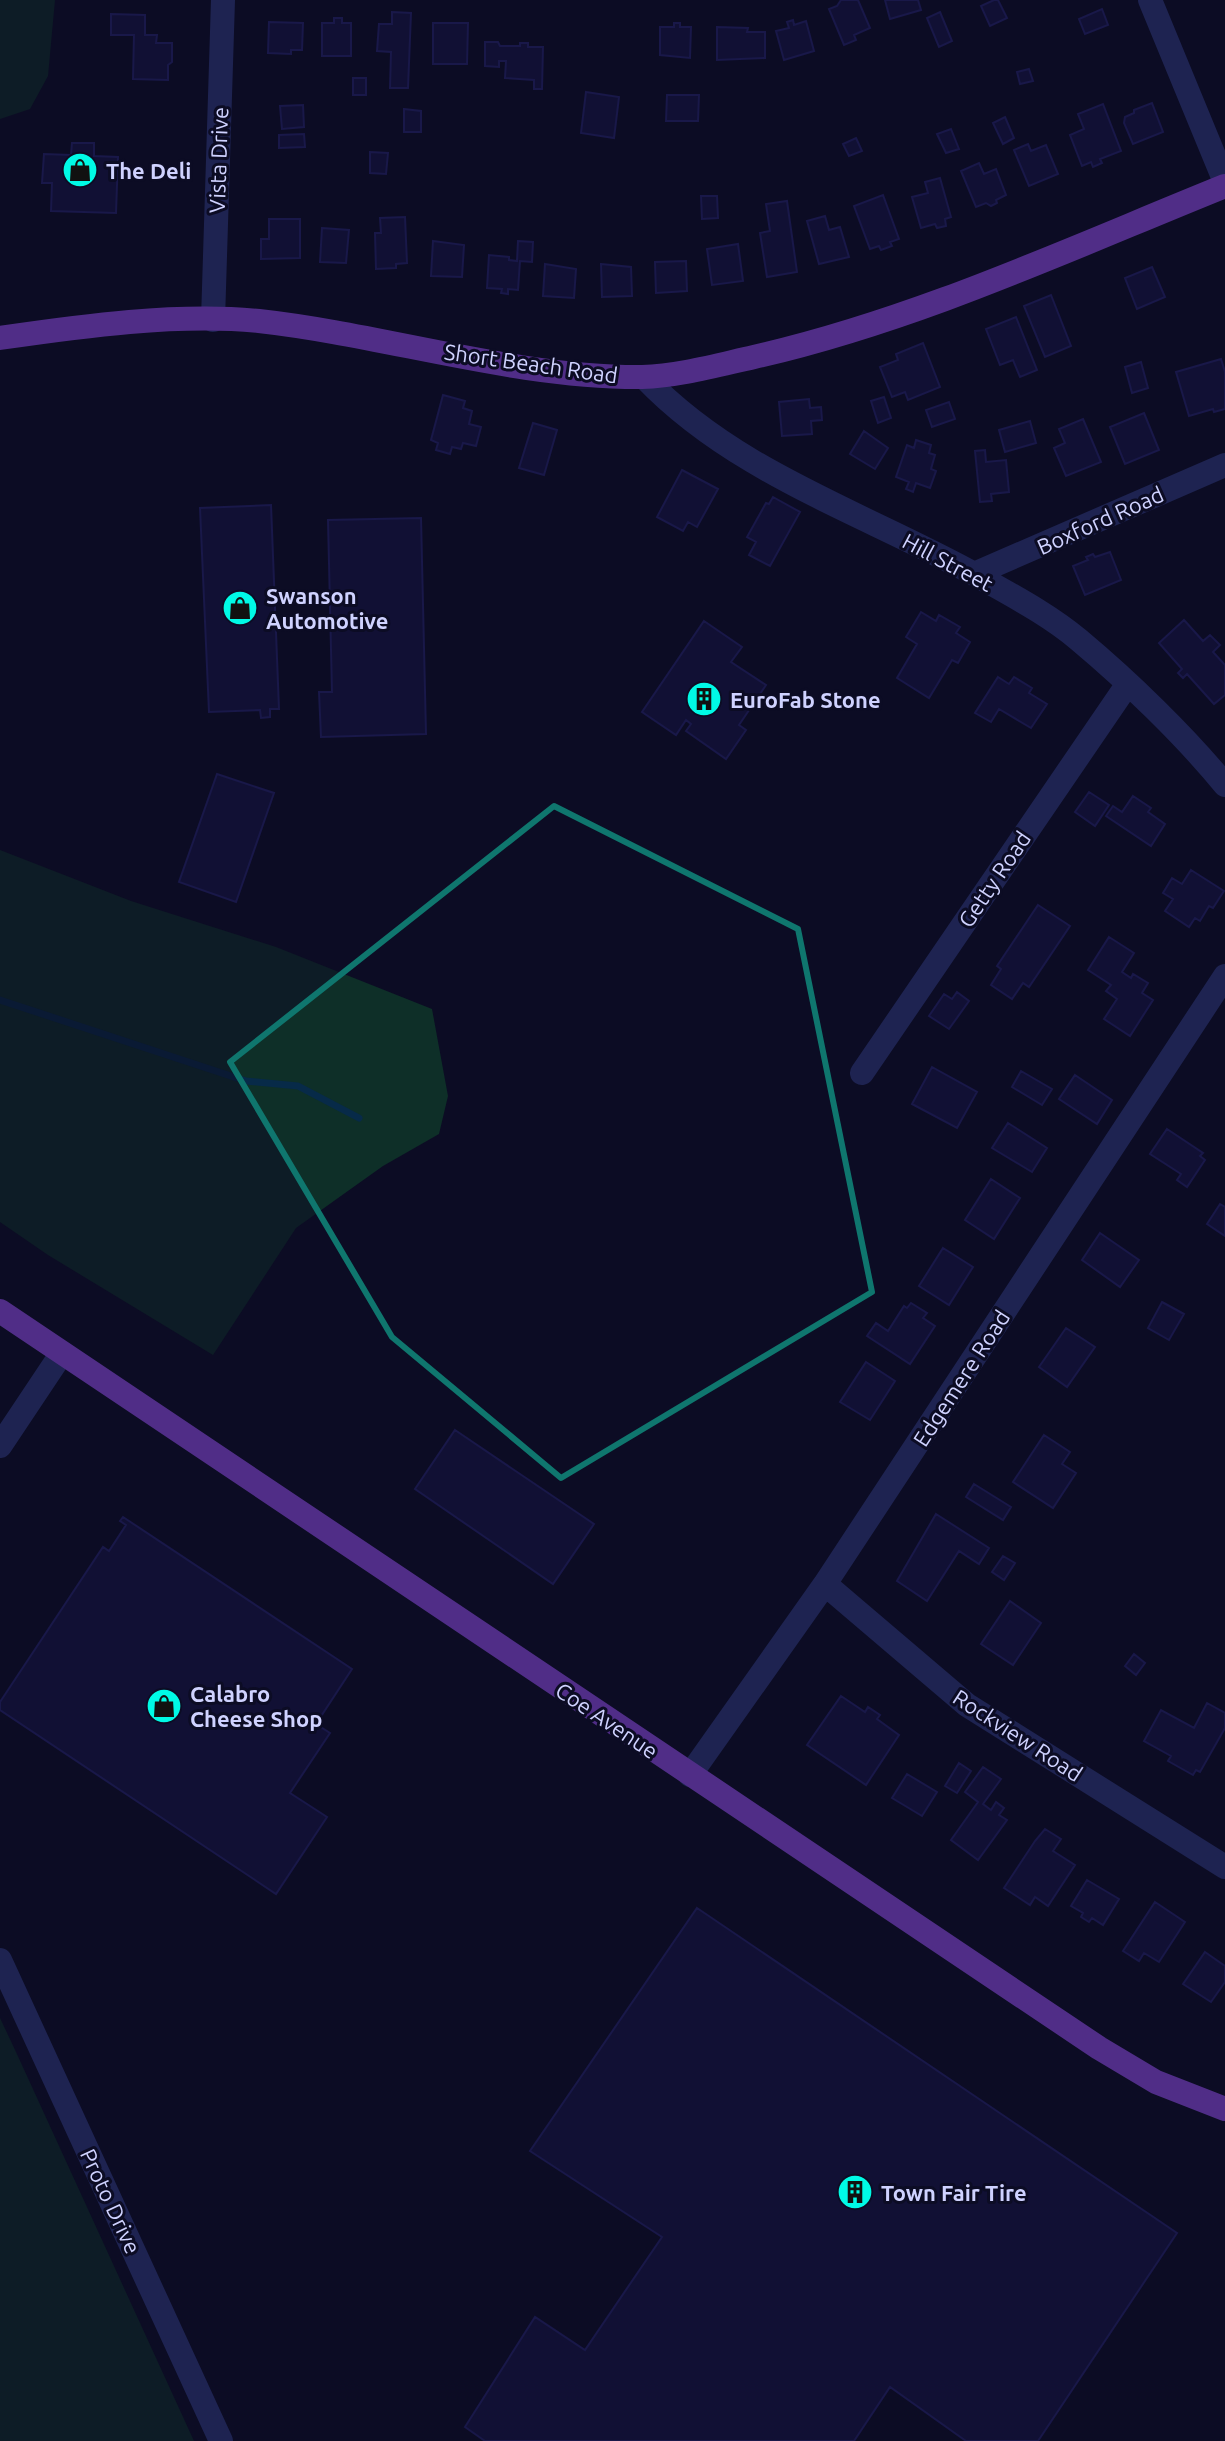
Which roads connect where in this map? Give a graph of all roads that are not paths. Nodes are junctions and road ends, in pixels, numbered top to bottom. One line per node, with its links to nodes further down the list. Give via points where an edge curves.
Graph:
1 (223, 0): 4 (street, Vista Drive)
2 (1150, 0): 3 (street)
3 (1225, 184): 6 (main road, Short Beach Road, via 948,298 807,345)
4 (213, 320): 5 (main road, Short Beach Road, via 82,326); 6 (main road, Short Beach Road, via 293,326 570,373)
5 (0, 338)
6 (644, 377): 8 (street, Hill Street, via 696,425 760,466)
7 (1225, 465): 8 (street, Boxford Road)
8 (974, 574): 9 (street, Hill Street, via 1077,639)
9 (1127, 685): 10 (street, Hill Street); 13 (street, Getty Road)
10 (1214, 753): 11 (street, Hill Street)
11 (1225, 785)
12 (1225, 976): 17 (street, Edgemere Road)
13 (862, 1073)
14 (0, 1311): 15 (main road, Coe Avenue)
15 (62, 1353): 16 (street); 18 (main road, Coe Avenue)
16 (0, 1446)
17 (825, 1584): 18 (street, Edgemere Road); 19 (street, Rockview Road, via 967,1705)
18 (690, 1775): 21 (main road, Coe Avenue, via 1099,2048 1156,2082)
19 (1225, 1867)
20 (0, 1960): 22 (street, Proto Drive)
21 (1225, 2109)
22 (221, 2441)

